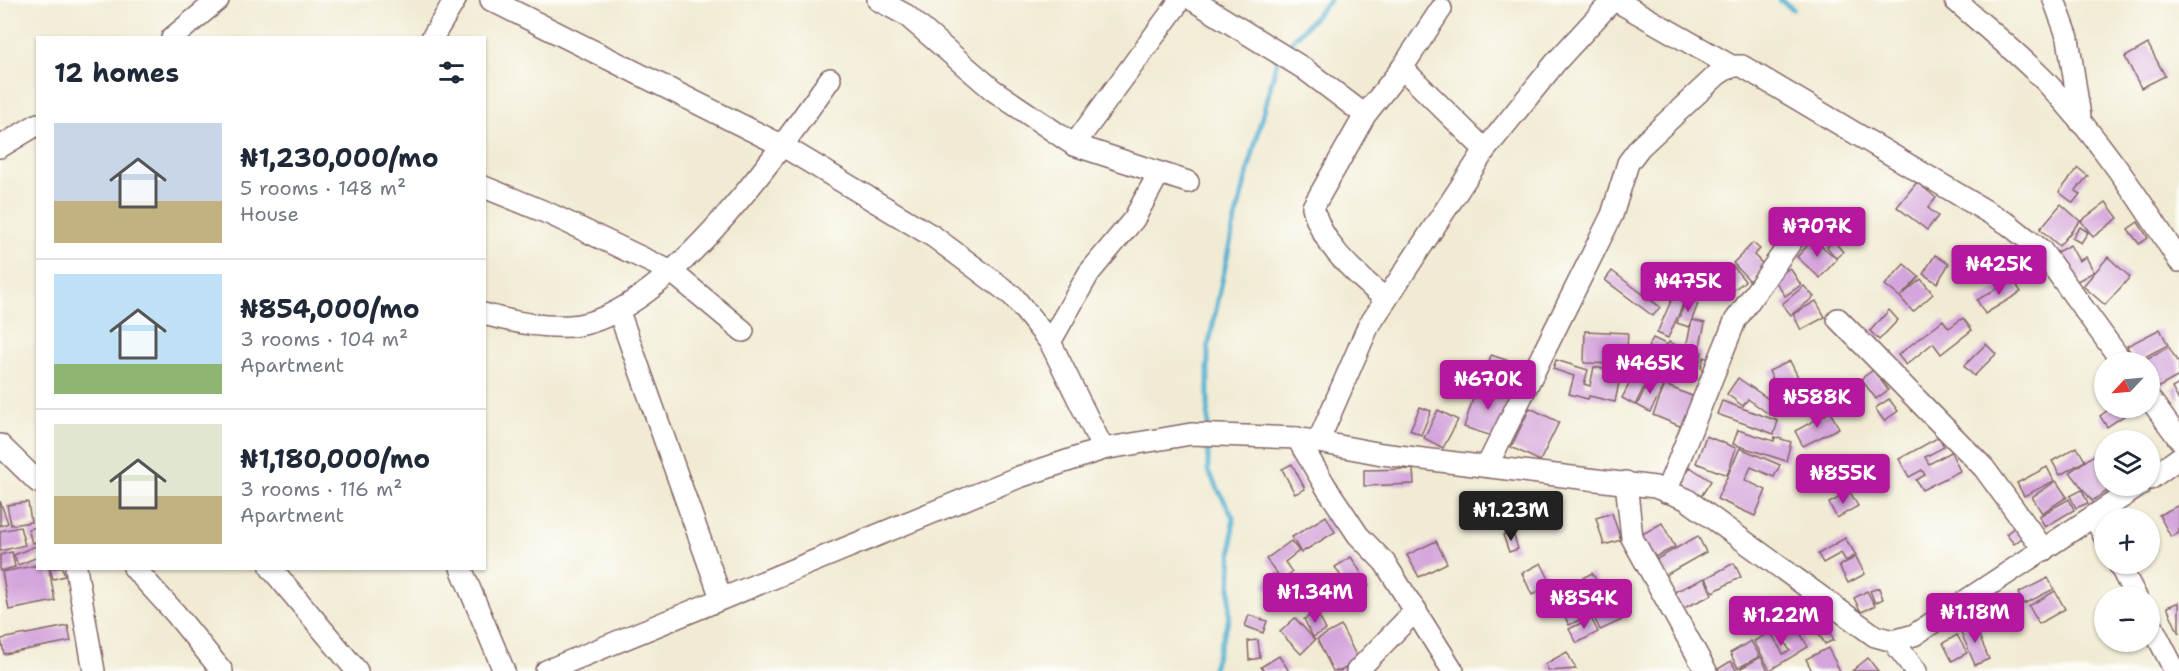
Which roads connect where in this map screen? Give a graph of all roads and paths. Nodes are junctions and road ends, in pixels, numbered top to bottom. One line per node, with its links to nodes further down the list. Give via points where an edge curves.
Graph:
1 (218, 0): 10 (street)
2 (455, 0): 11 (street)
3 (491, 0): 19 (street)
4 (878, 0): 18 (street, via 906,15 993,90)
5 (1614, 0): 12 (street); 21 (street, via 1556,62)
6 (1955, 0): 16 (street, via 2047,83)
7 (2054, 0): 16 (street, via 2068,38)
8 (1184, 3): 15 (street, via 1260,41 1303,68); 18 (street)
9 (1441, 9): 13 (street)
10 (174, 36)
11 (433, 36)
12 (1731, 66): 34 (street, via 1742,66 2008,224 2041,250); 42 (street, via 1640,147 1628,163 1612,215)
13 (1402, 68): 15 (street); 21 (street)
14 (830, 79): 19 (street)
15 (1365, 116): 28 (street, via 1313,207 1317,226 1345,264)
16 (2081, 124): 26 (street)
17 (36, 125): 20 (street)
18 (1074, 145): 22 (street)
19 (783, 146): 27 (street); 33 (street, via 943,243 1013,296)
20 (0, 147)
21 (1485, 150): 28 (street)
22 (1159, 173): 23 (street); 33 (street, via 1134,219 1089,273)
23 (1188, 182)
24 (486, 188): 27 (street)
25 (1798, 232): 46 (street, via 1735,321)
26 (2179, 261)
27 (672, 272): 29 (street); 32 (street)
28 (1386, 300): 38 (street, via 1368,327)
29 (619, 312): 30 (street, via 572,326 519,323); 55 (street)
30 (486, 315)
31 (1838, 319): 50 (street, via 1984,468)
32 (743, 331)
33 (1050, 342): 40 (street)
34 (2115, 352)
35 (2160, 413): 37 (street)
36 (1297, 438): 38 (street); 40 (street, via 1191,434); 56 (street, via 1345,516 1385,563)
37 (2179, 439)
38 (1318, 442): 42 (street)
39 (0, 445): 44 (street)
40 (1103, 449): 55 (street, via 997,485)
41 (2179, 458): 43 (street)
42 (1487, 466): 45 (street)
43 (2160, 472)
44 (36, 480)
45 (1626, 482): 46 (street); 66 (street, via 1632,538)
46 (1666, 492): 57 (street, via 1686,499 1743,538 1875,636)
47 (2129, 496): 48 (street)
48 (2118, 508)
49 (2094, 529): 50 (street)
50 (2044, 550): 57 (street, via 1914,635)
51 (76, 570): 59 (street)
52 (136, 570): 60 (street)
53 (273, 570): 61 (street)
54 (462, 570): 62 (street)
55 (721, 598): 63 (street)
56 (1416, 610): 64 (street); 65 (street)
57 (1893, 641): 67 (street)
58 (2160, 642): 68 (street)
59 (94, 671)
60 (222, 671)
61 (357, 671)
62 (504, 671)
63 (546, 671)
64 (1357, 671)
65 (1453, 671)
66 (1706, 671)
67 (1916, 671)
68 (2175, 671)

